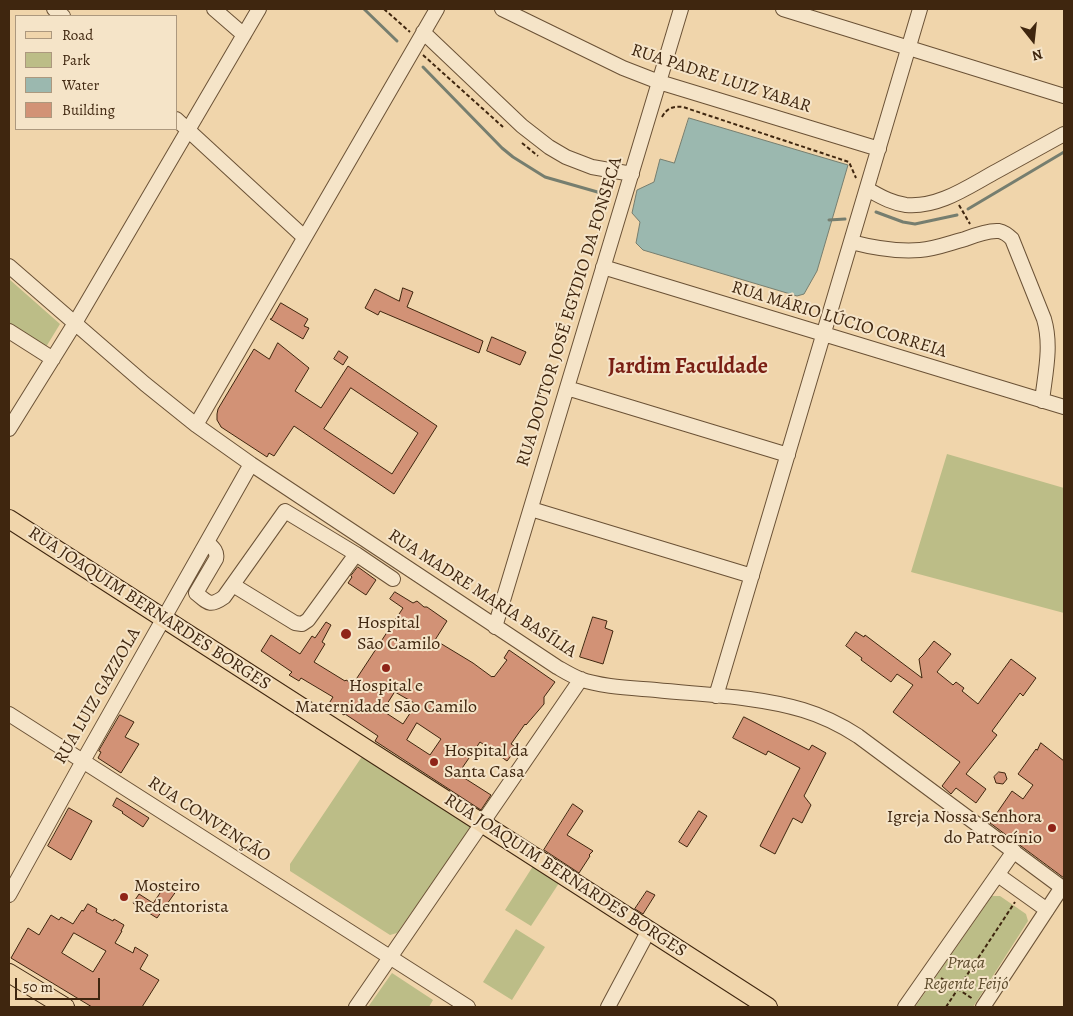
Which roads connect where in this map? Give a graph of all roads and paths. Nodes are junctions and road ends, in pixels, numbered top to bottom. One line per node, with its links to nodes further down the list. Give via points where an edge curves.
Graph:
1 (214, 9): 9 (street)
2 (259, 9): 9 (street)
3 (384, 9): 10 (path)
4 (437, 9): 10 (street)
5 (502, 9): 12 (street, RUA PADRE LUIZ YABAR)
6 (681, 9): 12 (street, RUA DOUTOR JOSÉ EGYDIO DA FONSECA)
7 (783, 9): 11 (street)
8 (920, 9): 11 (street)
9 (244, 36): 17 (street)
10 (420, 37): 16 (path, via 422,54); 22 (street, via 549,147 592,167); 26 (street)
11 (909, 48): 13 (street); 20 (street)
12 (659, 82): 20 (street, RUA PADRE LUIZ YABAR); 22 (street, RUA DOUTOR JOSÉ EGYDIO DA FONSECA)
13 (1064, 96)
14 (662, 118): 23 (path, via 669,108 683,107 850,162)
15 (178, 122): 17 (street)
16 (503, 127)
17 (188, 130): 26 (street); 30 (street)
18 (1064, 134): 24 (street)
19 (517, 139): 21 (path)
20 (879, 149): 23 (street)
21 (540, 157)
22 (632, 174): 29 (street, RUA DOUTOR JOSÉ EGYDIO DA FONSECA)
23 (866, 193): 24 (street, via 906,205 919,205); 27 (street)
24 (953, 195): 25 (path)
25 (976, 235): 27 (street, via 922,250 877,249); 35 (street, via 999,231 1012,239 1016,248 1047,331)
26 (304, 237): 37 (street)
27 (851, 242): 32 (street)
28 (9, 266): 30 (street, RUA MADRE MARIA BASÍLIA)
29 (603, 267): 32 (street, RUA MÁRIO LÚCIO CORREIA); 34 (street, RUA DOUTOR JOSÉ EGYDIO DA FONSECA)
30 (75, 323): 33 (street); 37 (street, RUA MADRE MARIA BASÍLIA)
31 (9, 331): 33 (street)
32 (824, 334): 35 (street, RUA MÁRIO LÚCIO CORREIA); 39 (street)
33 (52, 359): 38 (street)
34 (567, 388): 39 (street); 41 (street, RUA DOUTOR JOSÉ EGYDIO DA FONSECA)
35 (1042, 401): 36 (street, RUA MÁRIO LÚCIO CORREIA)
36 (1064, 407)
37 (196, 424): 40 (street, RUA MADRE MARIA BASÍLIA)
38 (9, 429)
39 (788, 455): 45 (street)
40 (251, 464): 43 (street, RUA LUIZ GAZZOLA); 51 (street, RUA MADRE MARIA BASÍLIA)
41 (531, 509): 45 (street); 51 (street, RUA DOUTOR JOSÉ EGYDIO DA FONSECA)
42 (9, 519): 50 (main road, RUA JOAQUIM BERNARDES BORGES)
43 (207, 542): 48 (street, RUA LUIZ GAZZOLA); 49 (street, via 217,556)
44 (356, 554): 46 (street); 47 (street, via 302,624 295,623); 47 (street, via 285,511)
45 (752, 576): 53 (street)
46 (393, 579)
47 (233, 585): 49 (street, via 216,602 208,603)
48 (182, 586): 49 (street); 50 (street, RUA LUIZ GAZZOLA)
49 (196, 593)
50 (164, 618): 55 (street, RUA LUIZ GAZZOLA); 56 (main road, RUA JOAQUIM BERNARDES BORGES)
51 (496, 627): 52 (street, RUA MADRE MARIA BASÍLIA)
52 (581, 680): 53 (street, RUA MADRE MARIA BASÍLIA); 56 (street)
53 (716, 696): 57 (street, RUA MADRE MARIA BASÍLIA, via 777,703 841,725)
54 (9, 714): 55 (street, RUA CONVENÇÃO)
55 (83, 761): 61 (street, RUA LUIZ GAZZOLA); 64 (street, RUA CONVENÇÃO)
56 (483, 823): 63 (main road, RUA JOAQUIM BERNARDES BORGES); 64 (street)
57 (1014, 852): 58 (street); 59 (street)
58 (998, 875): 60 (street); 74 (street)
59 (1063, 888): 62 (street)
60 (1022, 892): 62 (street); 67 (path)
61 (9, 895)
62 (1047, 910): 68 (street)
63 (650, 930): 72 (street); 73 (main road, RUA JOAQUIM BERNARDES BORGES)
64 (390, 957): 70 (street); 71 (street, RUA CONVENÇÃO)
65 (9, 974): 69 (main road)
66 (937, 976): 67 (path)
67 (957, 989): 68 (path); 75 (path)
68 (980, 1004)
69 (65, 1007)
70 (356, 1007)
71 (468, 1007)
72 (608, 1007)
73 (768, 1007)
74 (905, 1007)
75 (946, 1007)

